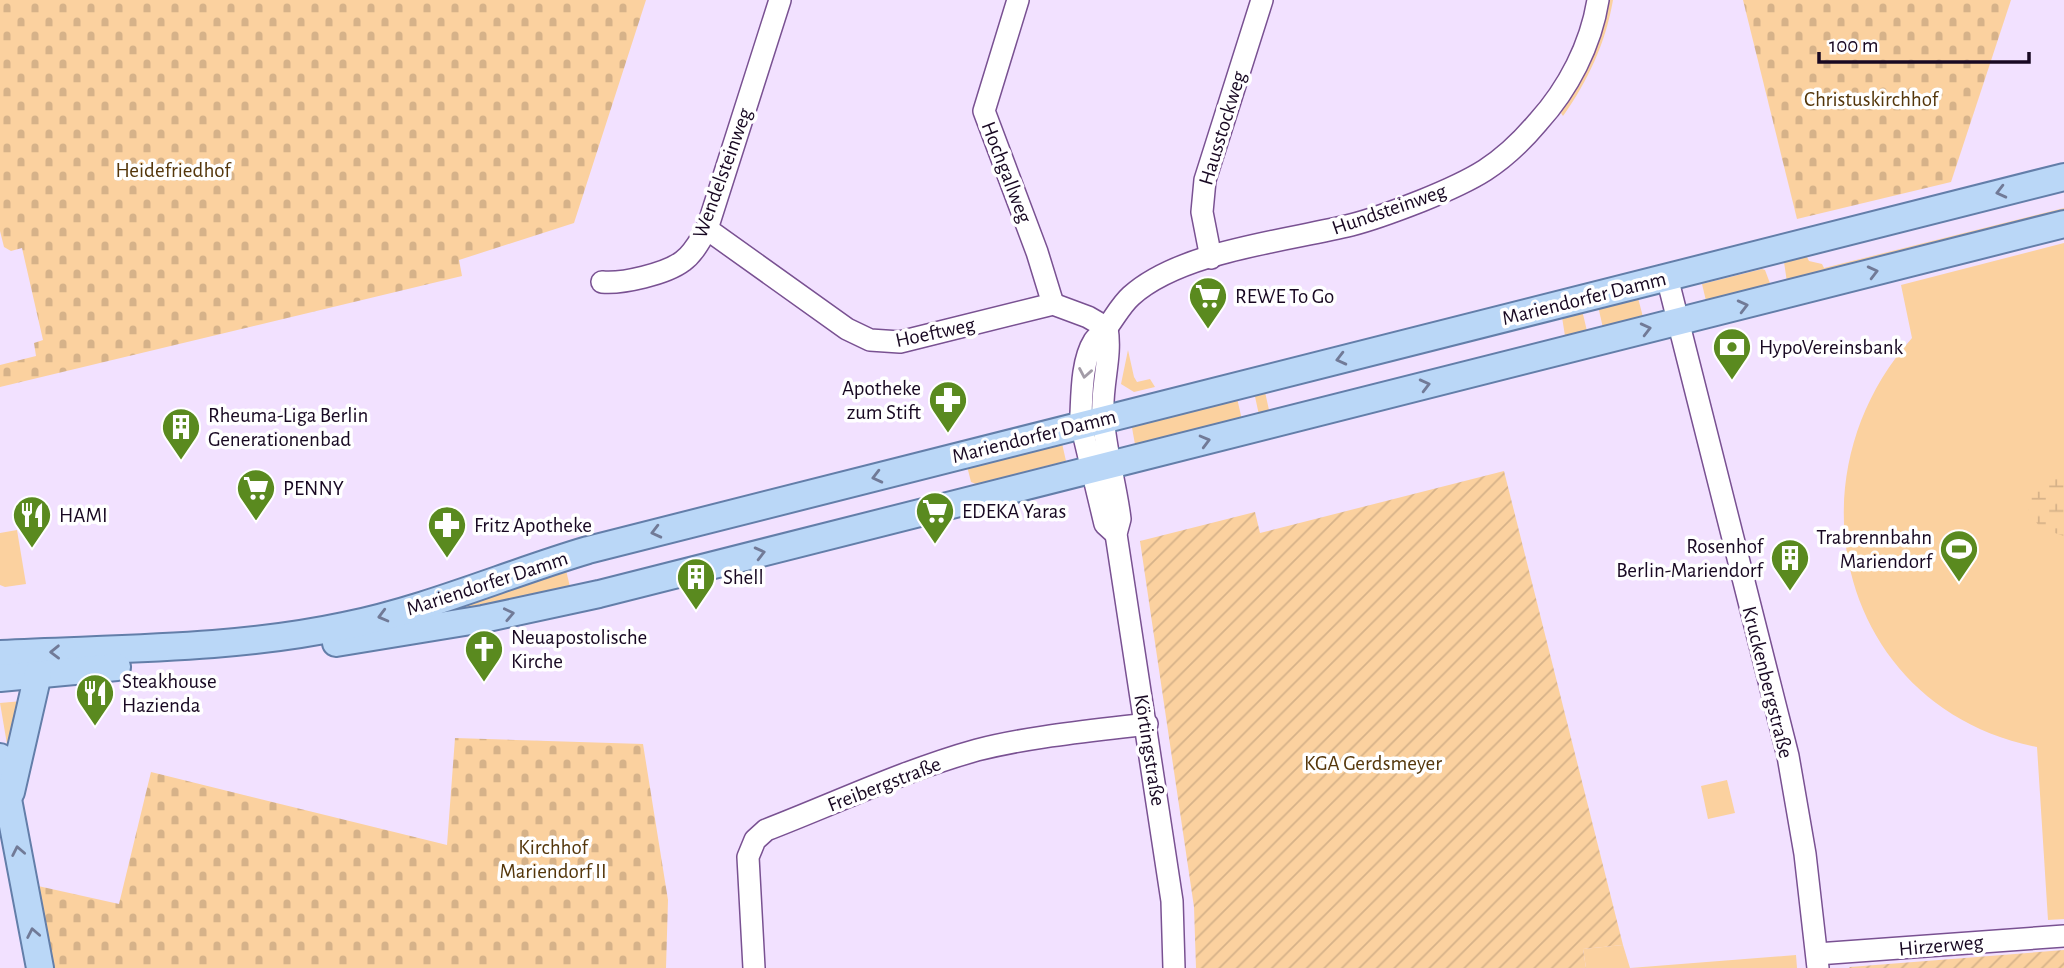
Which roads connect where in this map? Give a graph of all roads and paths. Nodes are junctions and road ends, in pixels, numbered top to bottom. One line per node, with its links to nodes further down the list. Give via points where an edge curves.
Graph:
1 (780, 0): 7 (street, Wendelsteinweg)
2 (1018, 0): 11 (street, Hochgallweg, via 984,111)
3 (1262, 0): 8 (street, Hausstockweg, via 1205,180 1202,212)
4 (1598, 0): 8 (street, Hundsteinweg, via 1580,60 1554,104 1519,145 1469,181 1353,225)
5 (2064, 177): 9 (main road, Mariendorfer Damm, one-way to 9)
6 (2064, 224): 12 (main road, Mariendorfer Damm, one-way to 6)
7 (706, 229): 10 (street, Wendelsteinweg, via 690,255 673,267 616,283); 11 (street, Hoeftweg, via 847,330 878,342 911,340)
8 (1211, 258): 13 (street, Hundsteinweg, via 1146,285 1117,311)
9 (1667, 277): 12 (street, Kruckenbergstraße); 14 (main road, Mariendorfer Damm, one-way to 14)
10 (601, 282)
11 (1053, 304): 13 (street)
12 (1678, 321): 15 (main road, Mariendorfer Damm, one-way to 12); 23 (street, Kruckenbergstraße, via 1788,756)
13 (1107, 328): 14 (street, via 1110,345 1104,383)
14 (1092, 421): 15 (street); 16 (main road, Mariendorfer Damm, one-way to 16, via 588,550 418,607 346,625 248,642)
15 (1101, 468): 17 (main road, Mariendorfer Damm, one-way to 15, via 233,658 483,619); 19 (street, Körtingstraße, via 1105,524 1116,534)
16 (0, 654)
17 (38, 674): 18 (main road, Mariendorfer Damm); 21 (main road)
18 (0, 678)
19 (1147, 724): 25 (street, Freibergstraße, via 979,750 761,834 748,857); 26 (street, Körtingstraße, via 1172,901)
20 (0, 757): 21 (main road)
21 (9, 804): 24 (main road, one-way to 21)
22 (2064, 936): 23 (street, Hirzerweg)
23 (1818, 961)
24 (40, 968)
25 (754, 968)
26 (1174, 968)

